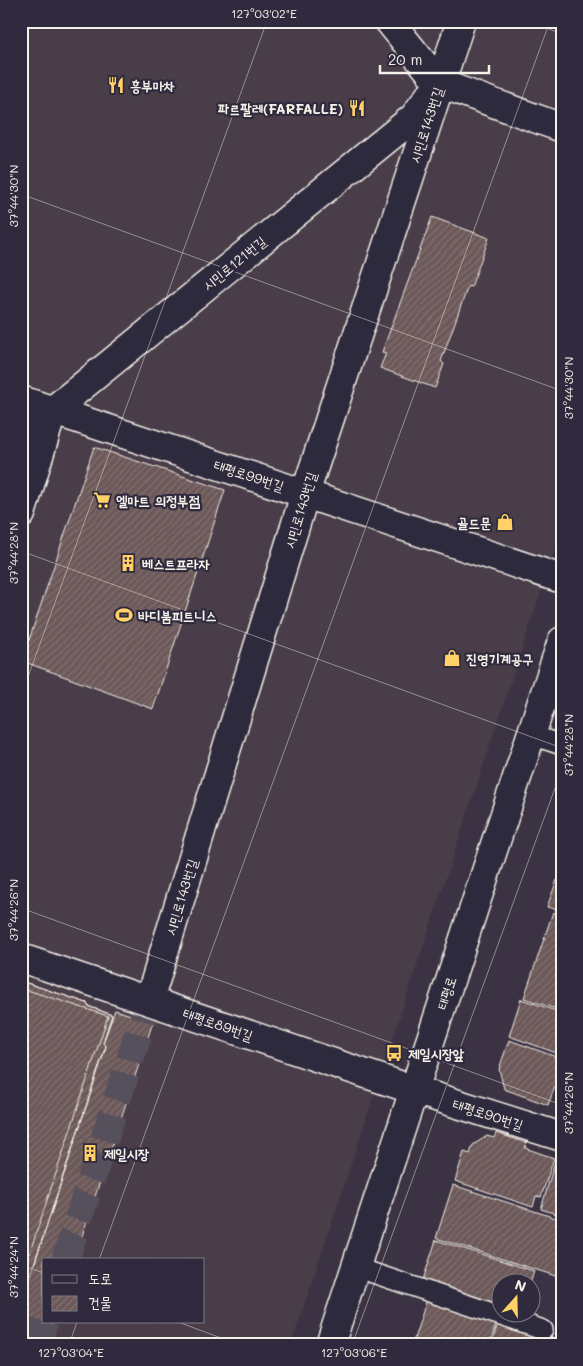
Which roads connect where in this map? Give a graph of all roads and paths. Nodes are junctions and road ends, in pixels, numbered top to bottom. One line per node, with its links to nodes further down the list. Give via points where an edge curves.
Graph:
1 (389, 21): 3 (street)
2 (461, 21): 3 (street, 시민로143번길)
3 (439, 83): 4 (street); 6 (street, 시민로121번길, via 414,117); 8 (street, 시민로143번길)
4 (562, 128)
5 (21, 400): 6 (street, 태평로99번길)
6 (53, 410): 7 (street, 시민로121번길); 8 (street, 태평로99번길); 9 (street)
7 (21, 436)
8 (305, 494): 10 (street, 태평로99번길); 15 (street, 시민로143번길)
9 (21, 514)
10 (562, 579)
11 (562, 641): 12 (street, 태평로)
12 (531, 735): 13 (lane); 16 (street, 태평로)
13 (562, 745)
14 (21, 958): 15 (street, 태평로89번길)
15 (149, 1001): 16 (street, 태평로89번길)
16 (414, 1090): 17 (street, 태평로90번길); 18 (street, 태평로)
17 (562, 1137)
18 (355, 1267): 19 (lane); 20 (street, 태평로)
19 (543, 1330)
20 (330, 1345)

